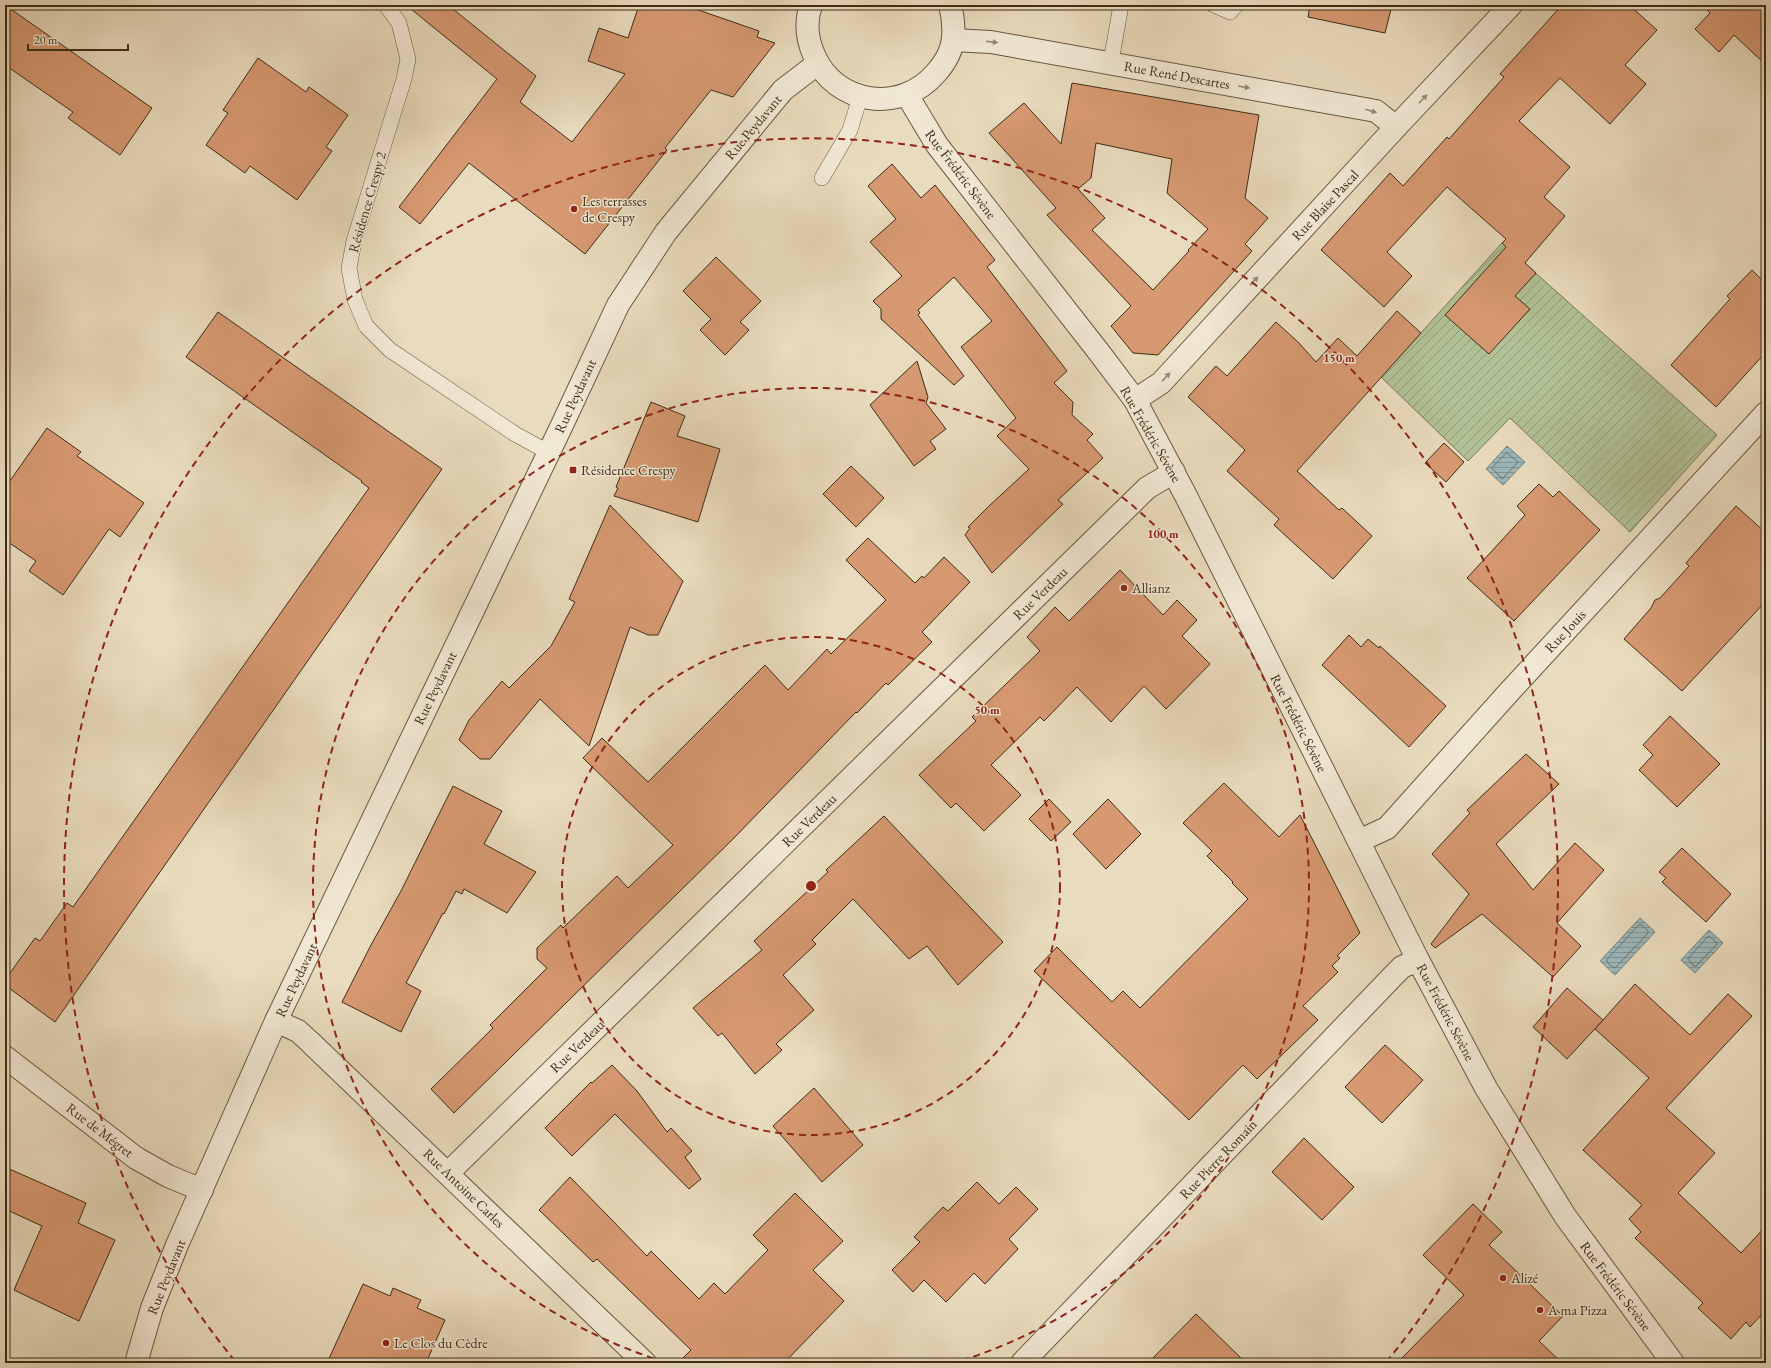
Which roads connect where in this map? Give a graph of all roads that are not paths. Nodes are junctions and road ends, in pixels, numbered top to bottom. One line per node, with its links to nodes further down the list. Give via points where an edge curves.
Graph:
1 (386, 5): 17 (lane, Résidence Crespy 2, via 399,23 408,59 354,241 349,268 355,300 366,326 390,350 515,434)
2 (811, 5): 10 (street, via 807,26 810,46)
3 (950, 5): 8 (street)
4 (1121, 5): 9 (lane)
5 (1214, 5): 6 (lane, via 1230,12)
6 (1236, 5)
7 (1511, 5): 13 (street, Rue Blaise Pascal, one-way to 7)
8 (953, 40): 9 (street, Rue René Descartes, one-way to 9, via 991,42); 11 (street, via 944,64 928,83)
9 (1111, 62): 13 (street, Rue René Descartes, one-way to 13, via 1376,111)
10 (818, 64): 12 (street, via 843,90); 17 (street, Rue Peydavant, via 783,90 666,232 618,305)
11 (907, 95): 12 (street, via 883,100); 15 (street, Rue Frédéric Sévène, via 936,145)
12 (860, 97): 14 (lane, via 850,130)
13 (1396, 127): 15 (street, Rue Blaise Pascal, one-way to 13, via 1161,383)
14 (822, 178)
15 (1135, 400): 18 (street, Rue Frédéric Sévène)
16 (1766, 413): 19 (street, Rue Jouis, via 1387,828)
17 (548, 452): 21 (street, Rue Peydavant)
18 (1174, 472): 19 (street, Rue Frédéric Sévène); 23 (street, Rue Verdeau, via 1142,493)
19 (1359, 841): 20 (street, Rue Frédéric Sévène)
20 (1418, 960): 27 (street, Rue Pierre Romain, via 1402,967 1392,977); 28 (street, Rue Frédéric Sévène, via 1486,1088 1565,1216)
21 (276, 1022): 23 (street, Rue Antoine Carles, via 298,1031); 24 (street, Rue Peydavant)
22 (5, 1057): 24 (street, Rue de Mégret, via 136,1158 168,1176)
23 (448, 1173): 26 (street, Rue Antoine Carles)
24 (202, 1190): 25 (street, Rue Peydavant, via 152,1308)
25 (136, 1363)
26 (645, 1363)
27 (1022, 1363)
28 (1673, 1363)

